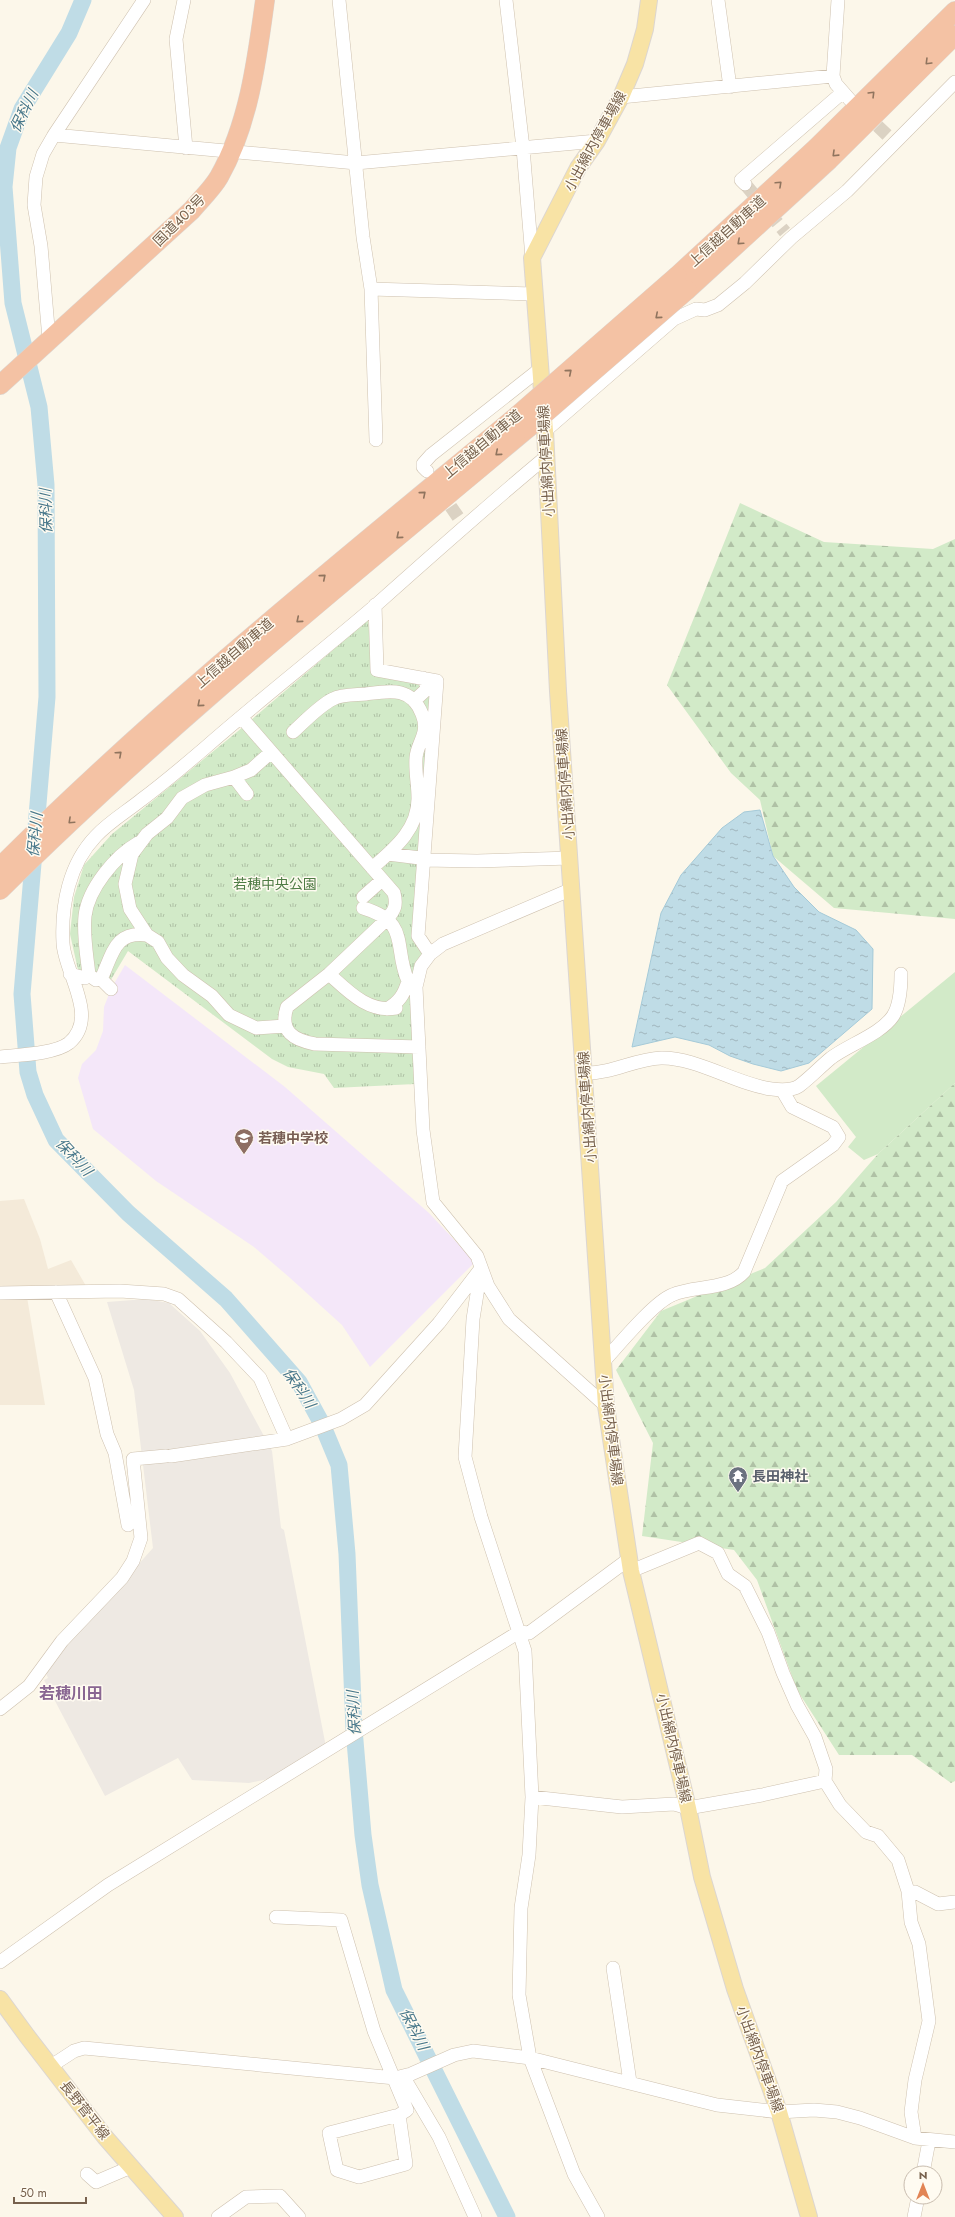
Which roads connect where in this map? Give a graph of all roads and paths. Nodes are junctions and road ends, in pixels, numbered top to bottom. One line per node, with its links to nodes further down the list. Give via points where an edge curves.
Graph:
1 (144, 0): 15 (street)
2 (184, 0): 17 (street, via 176,39)
3 (265, 0): 19 (highway, 国道403号, via 250,88)
4 (338, 0): 20 (street)
5 (506, 0): 18 (street)
6 (649, 0): 14 (main road, 小出綿内停車場線, via 636,64)
7 (718, 0): 13 (street)
8 (838, 0): 11 (street)
9 (955, 11): 23 (highway, 上信越自動車道, one-way to 9)
10 (955, 35): 23 (highway, 上信越自動車道, one-way to 23, via 830,160)
11 (833, 76): 13 (street); 21 (street, via 846,96 741,180)
12 (955, 82): 29 (street, via 891,139 847,191 788,235 745,283 718,305 705,310 696,309 674,319)
13 (730, 87): 14 (street)
14 (621, 96): 16 (main road, 小出綿内停車場線)
15 (54, 135): 17 (street); 26 (street, via 43,154 36,177 34,204 41,246)
16 (597, 141): 18 (street); 22 (main road, 小出綿内停車場線, via 578,168)
17 (186, 148): 19 (street)
18 (523, 148): 20 (street); 22 (street)
19 (232, 151): 20 (street); 26 (highway, 国道403号, via 218,178 192,210)
20 (356, 162): 24 (street)
21 (745, 184)
22 (532, 258): 25 (main road, 小出綿内停車場線)
23 (682, 283): 29 (highway, 上信越自動車道, bridge)
24 (371, 289): 25 (street); 30 (street)
25 (533, 294): 27 (main road, 小出綿内停車場線)
26 (48, 340): 28 (highway, 国道403号)
27 (540, 369): 29 (main road, 小出綿内停車場線); 32 (street, via 432,455 423,464)
28 (0, 385)
29 (530, 424): 31 (main road, 小出綿内停車場線); 40 (highway, 上信越自動車道, via 258,632)
30 (376, 440)
31 (546, 457): 33 (street, via 462,521); 44 (main road, 小出綿内停車場線, via 558,691)
32 (427, 471)
33 (375, 605): 34 (street, via 377,670); 36 (street)
34 (429, 687): 35 (street); 45 (street)
35 (414, 701): 37 (street, via 400,692 385,690 333,698); 43 (street, via 422,715 425,735 416,754 416,815 406,836)
36 (241, 717): 38 (street); 54 (street, via 171,778 97,834 87,846 66,890 63,942)
37 (293, 732)
38 (270, 753): 39 (street, via 251,770); 47 (street)
39 (234, 777): 41 (street); 42 (street, via 205,785 182,798 167,818)
40 (95, 787): 46 (highway, 上信越自動車道); 50 (highway, 上信越自動車道, one-way to 50)
41 (247, 794)
42 (143, 840): 52 (street, via 132,854 125,884 130,909); 57 (street, via 126,850 98,881 85,915 85,944)
43 (388, 854): 45 (street); 47 (street)
44 (570, 858): 45 (street, via 477,861); 49 (main road, 小出綿内停車場線)
45 (422, 859): 53 (street, via 418,936)
46 (0, 867)
47 (372, 868): 48 (street)
48 (382, 880): 51 (street, via 394,893 396,901 396,910); 51 (street, via 363,902)
49 (572, 888): 53 (street, via 462,935); 64 (main road, 小出綿内停車場線)
50 (0, 890)
51 (387, 919): 55 (street); 60 (street, via 394,926 400,940 403,975 408,981 404,994 397,1003)
52 (147, 935): 57 (street, via 133,933 119,941); 61 (street, via 158,942 167,958 183,975 212,996 229,1015 256,1028)
53 (430, 954): 59 (street, via 421,966 416,987)
54 (70, 974): 57 (street, via 85,978); 63 (street, via 81,1008 77,1032 68,1043 56,1049)
55 (329, 974): 60 (street, via 367,1005); 61 (street, via 287,1007 284,1016)
56 (901, 974): 65 (street, via 898,1004 894,1015 885,1024 831,1058 798,1086)
57 (95, 977): 58 (street)
58 (111, 989)
59 (416, 1003): 60 (street); 62 (street)
60 (387, 1009)
61 (285, 1026): 62 (street, via 298,1041 315,1044)
62 (419, 1047): 66 (street, via 424,1130 433,1202 478,1256)
63 (0, 1057)
64 (585, 1073): 65 (street, via 598,1074 662,1058); 69 (main road, 小出綿内停車場線)
65 (782, 1090): 69 (street, via 792,1107 834,1127 839,1137 834,1145 782,1180 744,1272 736,1280 672,1295 660,1303)
66 (481, 1269): 70 (street, via 509,1319); 71 (street, via 439,1323 365,1405 341,1419); 74 (street, via 473,1319 465,1457 481,1517)
67 (56, 1292): 68 (street); 71 (street, via 142,1292 164,1294 178,1299 226,1342 260,1378); 72 (street, via 95,1378 107,1434 115,1452)
68 (0, 1293)
69 (603, 1362): 70 (main road, 小出綿内停車場線)
70 (606, 1406): 73 (main road, 小出綿内停車場線)
71 (287, 1439): 75 (street, via 133,1459 140,1538 133,1561 122,1578 62,1641 29,1686)
72 (128, 1525)
73 (630, 1565): 74 (street, via 529,1633); 76 (street, via 699,1543 718,1553 728,1574 745,1586 768,1632 783,1673 815,1737 826,1769); 78 (main road, 小出綿内停車場線)
74 (519, 1632): 77 (street, via 524,1651); 82 (street, via 108,1885)
75 (0, 1709)
76 (825, 1781): 78 (street); 79 (street, via 840,1805 866,1832 878,1836 898,1860)
77 (532, 1797): 78 (street, via 622,1807 674,1804); 85 (street, via 521,1908 519,1995)
78 (688, 1808): 89 (main road, 小出綿内停車場線, via 702,1876 735,1989)
79 (908, 1891): 80 (street, via 938,1904); 91 (street, via 911,1922 919,1944 929,2022 915,2080 911,2112)
80 (955, 1902)
81 (276, 1917): 87 (street, via 341,1920 374,2031)
82 (0, 1962)
83 (613, 1968): 88 (street)
84 (0, 1999): 86 (main road, 長野菅平線)
85 (530, 2058): 87 (street, via 473,2051 454,2055); 88 (street); 102 (street, via 574,2174)
86 (51, 2066): 87 (street, via 74,2051 84,2048); 95 (main road, 長野菅平線)
87 (403, 2076): 90 (street, via 407,2110); 101 (street, via 440,2138)
88 (630, 2082): 89 (street, via 717,2105)
89 (779, 2112): 91 (street, via 837,2112); 103 (main road, 小出綿内停車場線)
90 (399, 2115): 90 (street, via 406,2164 360,2177 337,2170 329,2133)
91 (915, 2138): 92 (street)
92 (930, 2141): 93 (street); 94 (street)
93 (955, 2142)
94 (925, 2165)
95 (131, 2167): 96 (street, via 96,2182); 99 (main road, 長野菅平線)
96 (87, 2174)
97 (916, 2205): 104 (street)
98 (220, 2216): 100 (street, via 246,2197 280,2196)
99 (175, 2217)
100 (299, 2217)
101 (475, 2217)
102 (598, 2217)
103 (809, 2217)
104 (914, 2217)

